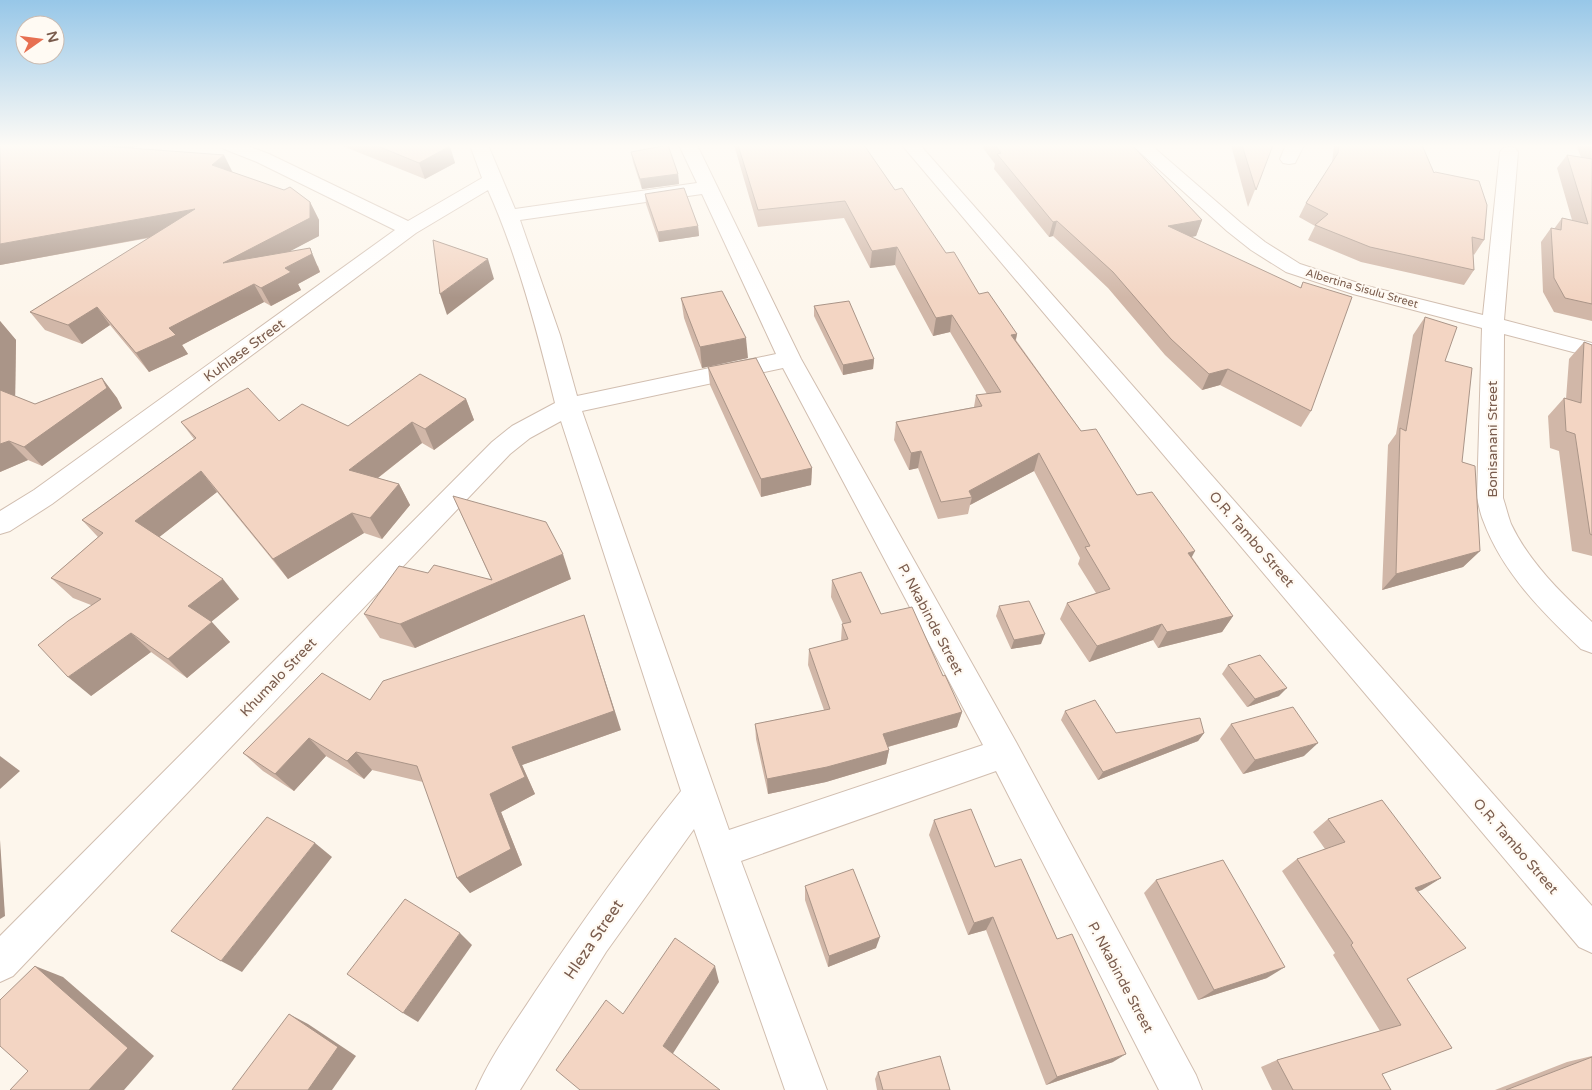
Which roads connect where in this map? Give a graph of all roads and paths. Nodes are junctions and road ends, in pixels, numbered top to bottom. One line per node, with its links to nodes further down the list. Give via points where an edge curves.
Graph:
1 (341, 196): 10 (street)
2 (465, 196): 10 (street, Kuhlase Street)
3 (499, 196): 9 (street)
4 (648, 196): 9 (street)
5 (713, 196): 13 (street, P. Nkabinde Street)
6 (955, 196): 20 (street, O.R. Tambo Street)
7 (1199, 196): 11 (street, Albertina Sisulu Street, via 1258,246 1293,268 1360,290)
8 (1505, 196): 11 (street, Bonisanani Street)
9 (509, 216): 14 (street)
10 (409, 229): 15 (street, Kuhlase Street, via 43,497)
11 (1493, 324): 12 (street, Albertina Sisulu Street); 16 (street, Bonisanani Street, via 1490,498 1498,524 1535,581)
12 (1592, 350)
13 (790, 359): 14 (street, Khumalo Street); 17 (street, P. Nkabinde Street)
14 (568, 406): 18 (street); 21 (street, Khumalo Street, via 521,432 501,448)
15 (0, 524)
16 (1592, 640)
17 (1004, 753): 19 (street); 24 (street, P. Nkabinde Street)
18 (699, 795): 19 (street); 22 (street, Hleza Street, via 623,894)
19 (720, 851): 23 (street)
20 (1592, 934)
21 (0, 963)
22 (497, 1090)
23 (806, 1090)
24 (1181, 1090)

